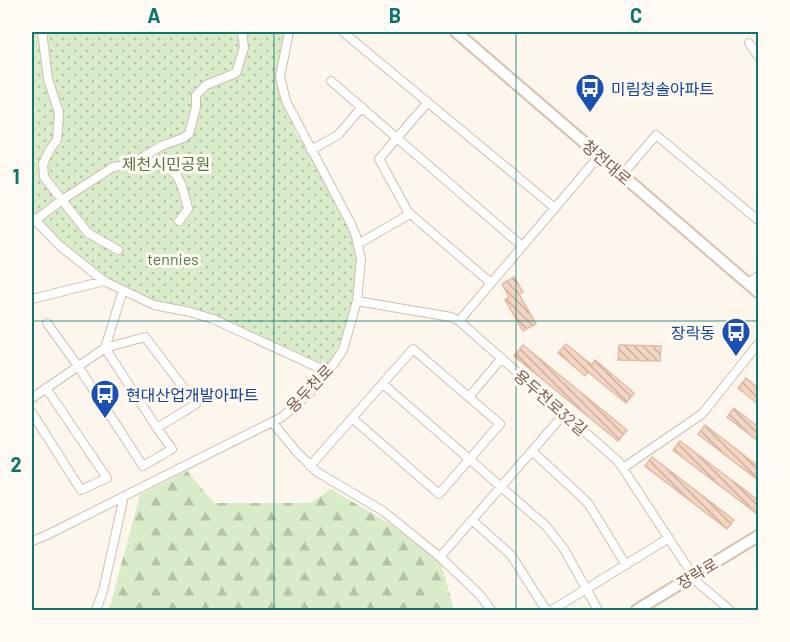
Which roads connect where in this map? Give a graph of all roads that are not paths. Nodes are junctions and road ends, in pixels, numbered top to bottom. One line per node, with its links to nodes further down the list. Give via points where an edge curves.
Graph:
1 (42, 32): 16 (street, via 48,79 59,113 57,140 43,164 44,177)
2 (242, 32): 14 (street, via 244,48 236,73 206,85 196,95 189,134)
3 (289, 32): 12 (street, 용두천로, via 280,78 282,90)
4 (343, 32): 9 (street)
5 (456, 32): 13 (street, 청전대로)
6 (749, 43): 7 (street)
7 (759, 56)
8 (331, 81): 10 (street)
9 (428, 102): 11 (street); 17 (street)
10 (362, 107): 11 (street); 12 (street, via 338,135)
11 (397, 138): 18 (street, via 379,159); 23 (street)
12 (311, 150): 22 (street, 용두천로)
13 (599, 156): 15 (street, 청전대로); 17 (street)
14 (135, 162): 16 (street, via 113,167); 21 (street, via 162,160 177,173 188,209)
15 (622, 175): 20 (street, via 656,135); 28 (street, 청전대로)
16 (62, 200): 19 (street); 24 (street, via 88,233)
17 (555, 208): 23 (street)
18 (410, 214): 22 (street); 27 (street)
19 (33, 219): 26 (street)
20 (759, 220)
21 (179, 221)
22 (358, 244): 32 (street, 용두천로, via 361,259)
23 (522, 246): 27 (street)
24 (118, 250)
25 (759, 276): 28 (street)
26 (104, 281): 29 (street); 31 (street)
27 (491, 283): 33 (street)
28 (748, 283): 30 (street, 청전대로)
29 (123, 290): 36 (street); 39 (street, via 154,305 213,319)
30 (759, 292)
31 (32, 299)
32 (357, 301): 33 (street, 용두천로32길); 39 (street, 용두천로, via 347,340)
33 (459, 321): 37 (street, 용두천로32길)
34 (47, 323): 38 (street)
35 (759, 344): 52 (street, via 702,414)
36 (105, 348): 38 (street); 48 (street); 48 (street, via 145,337 196,404)
37 (501, 359): 42 (street); 45 (street, 용두천로32길)
38 (78, 366): 41 (street); 48 (street, via 143,466 172,449)
39 (328, 372): 47 (street, 용두천로, via 300,402)
40 (383, 384): 42 (street, via 413,349); 46 (street); 50 (street)
41 (46, 388): 43 (street); 44 (street, via 106,478 81,490)
42 (469, 397): 50 (street, via 500,424)
43 (32, 398)
44 (32, 413)
45 (564, 414): 49 (street); 52 (street, 용두천로32길)
46 (352, 418): 50 (street, via 439,494); 51 (street)
47 (272, 422): 51 (street); 54 (street, 용두천로)
48 (157, 428)
49 (532, 451): 53 (street); 60 (street, via 588,503)
50 (470, 459): 53 (street)
51 (310, 466): 59 (street, via 383,511)
52 (623, 468): 57 (street, 용두천로32길)
53 (501, 486): 55 (street); 62 (street, via 556,536)
54 (124, 496): 58 (street, 용두천로); 63 (street)
55 (472, 520): 59 (street); 65 (street, via 511,555)
56 (759, 536): 61 (street, 장락로)
57 (669, 538): 60 (street); 61 (street, 용두천로32길)
58 (32, 541)
59 (440, 557): 64 (street)
60 (626, 565): 62 (street)
61 (693, 574): 68 (street, 장락로); 69 (street, 용두천로32길)
62 (586, 590): 66 (street); 67 (street)
63 (96, 610)
64 (491, 610)
65 (546, 610)
66 (552, 610)
67 (598, 610)
68 (637, 610)
69 (730, 610)

